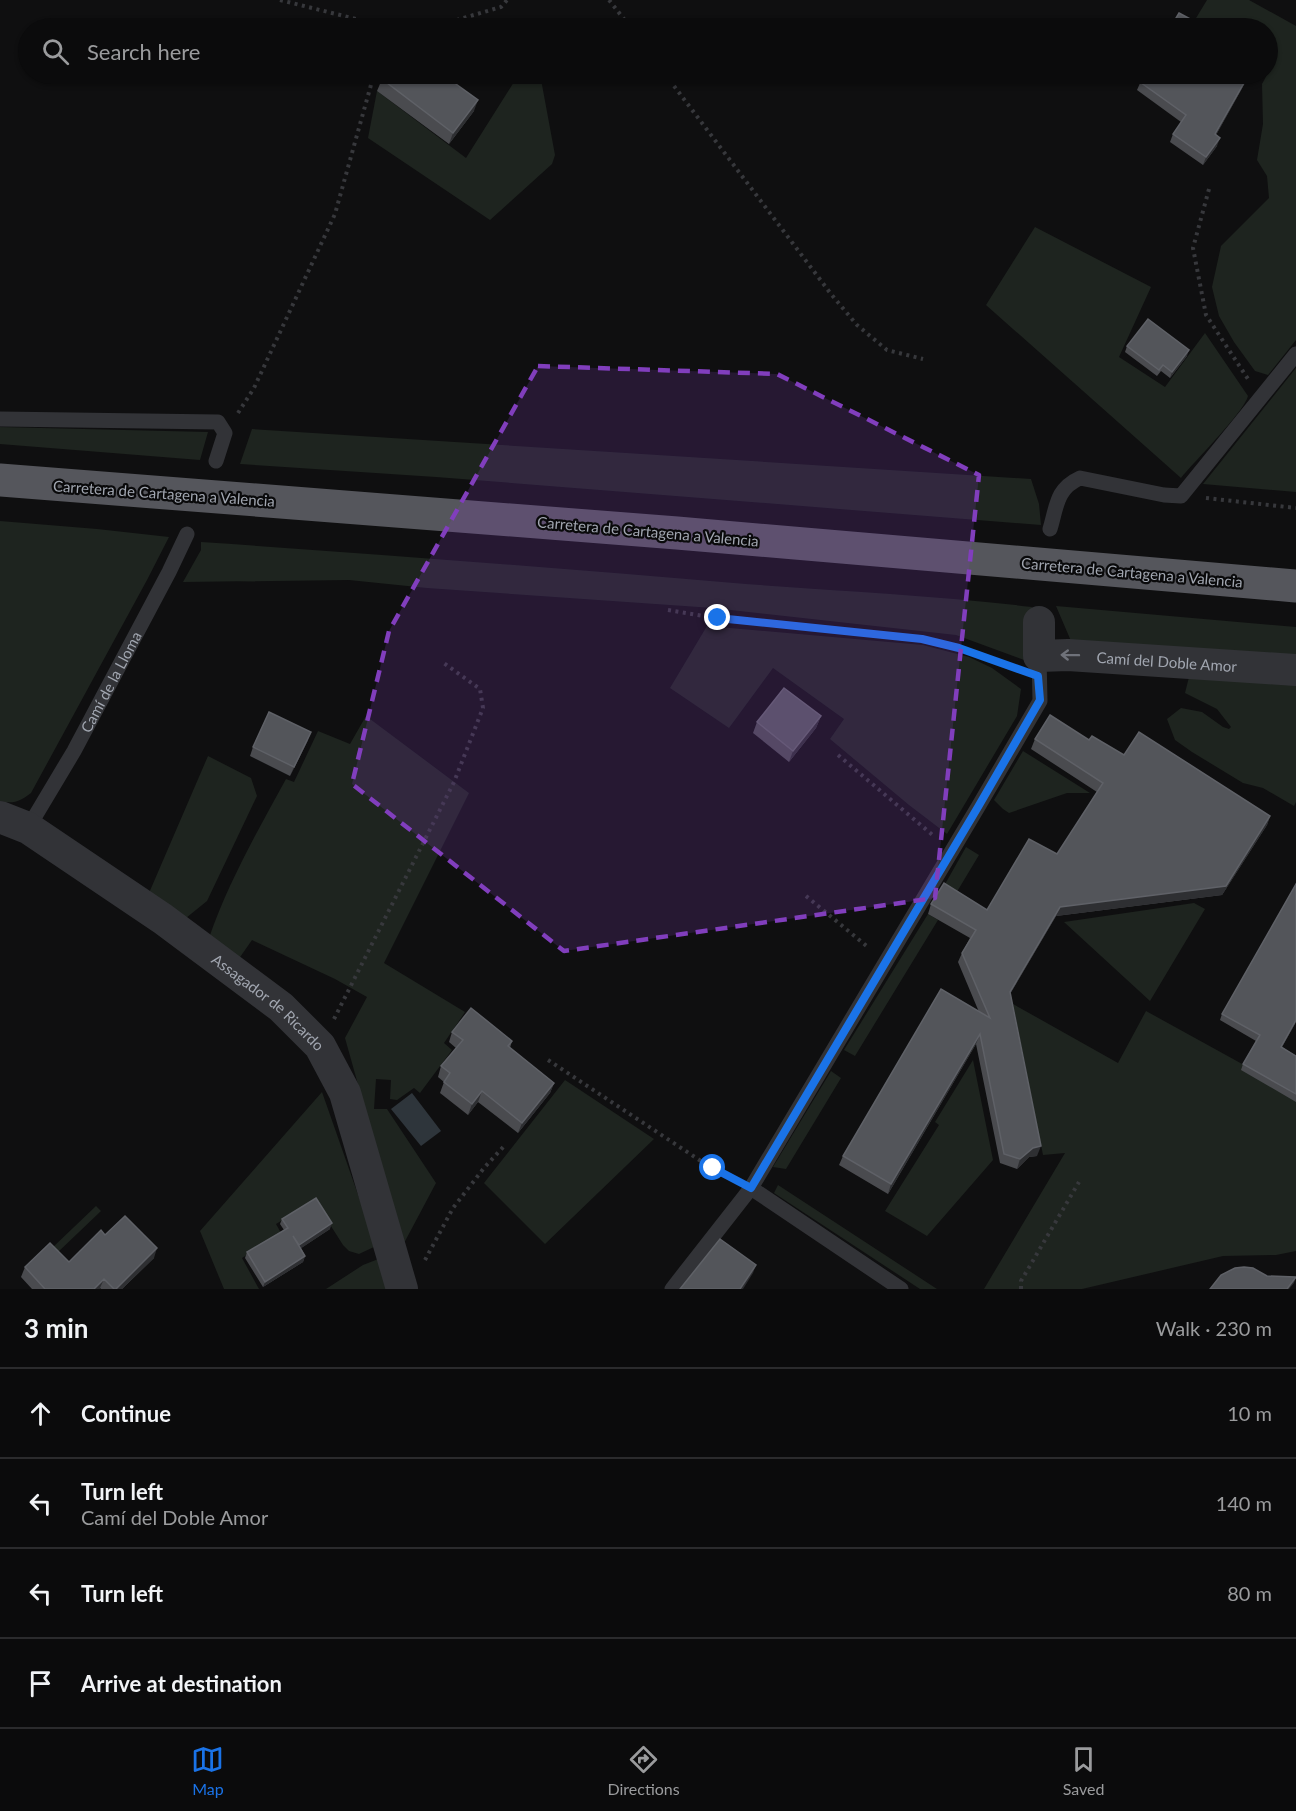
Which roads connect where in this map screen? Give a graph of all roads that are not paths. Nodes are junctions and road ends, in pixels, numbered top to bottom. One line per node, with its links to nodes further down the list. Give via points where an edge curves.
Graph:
1 (1296, 354): 5 (lane, via 1181,496 1080,478 1067,484 1059,496)
2 (0, 419): 3 (lane, via 218,422 225,434)
3 (216, 461)
4 (0, 480): 7 (highway, Carretera de Cartagena a Valencia)
5 (1050, 529)
6 (187, 534): 11 (lane, Camí de la Lloma, via 74,751)
7 (1296, 586)
8 (1039, 622): 9 (street)
9 (1038, 666): 10 (street, Camí del Doble Amor, one-way to 9, via 1068,655); 12 (lane, via 1040,700)
10 (1296, 670)
11 (14, 822): 13 (street, Assagador de Ricardo, via 163,919 280,1007 320,1046 345,1094)
12 (751, 1188): 14 (lane); 15 (lane)
13 (402, 1289)
14 (672, 1289)
15 (901, 1289)

